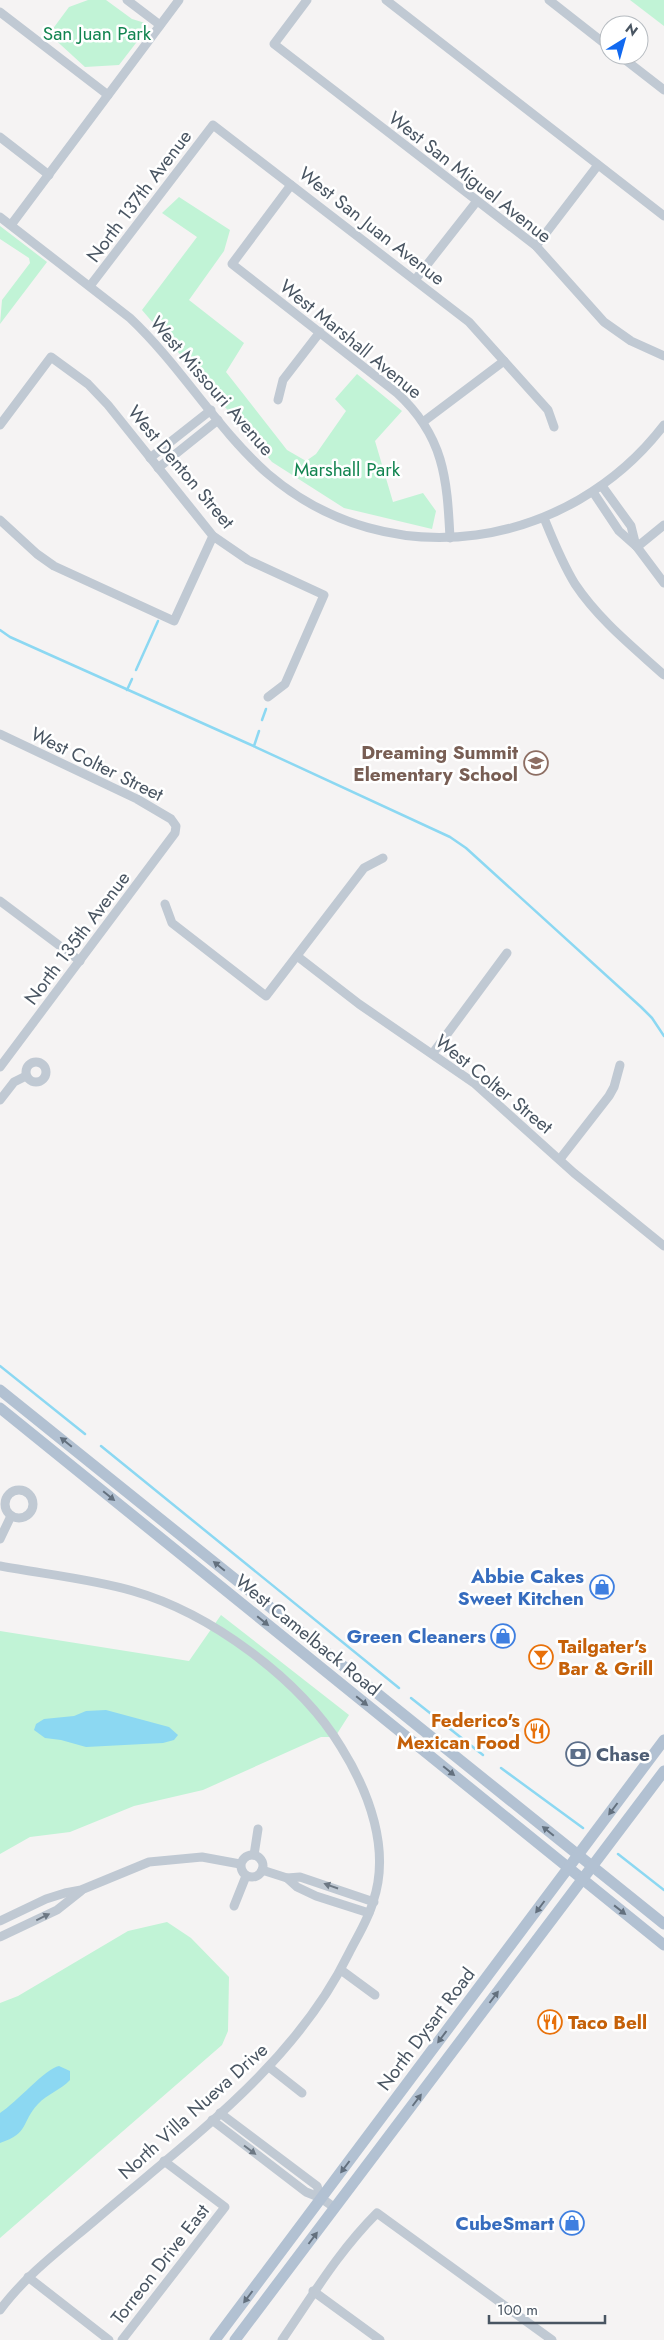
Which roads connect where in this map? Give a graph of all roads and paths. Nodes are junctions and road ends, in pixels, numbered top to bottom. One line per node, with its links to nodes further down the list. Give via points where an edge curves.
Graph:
1 (127, 0): 7 (street)
2 (179, 0): 7 (street)
3 (307, 0): 17 (street, West San Miguel Avenue, via 274,44)
4 (386, 0): 14 (street)
5 (548, 0): 8 (street)
6 (0, 12): 11 (street)
7 (160, 25): 11 (street)
8 (599, 39)
9 (633, 65): 10 (street)
10 (664, 90)
11 (108, 95): 15 (street)
12 (213, 125): 16 (street, West San Juan Avenue); 23 (street, North 137th Avenue)
13 (0, 137): 15 (street)
14 (598, 164): 18 (street); 21 (street)
15 (49, 175): 20 (street)
16 (291, 185): 22 (street, West San Juan Avenue); 24 (street, West Marshall Avenue, via 232,264)
17 (477, 201): 21 (street, West San Miguel Avenue); 22 (street)
18 (664, 216)
19 (0, 217): 20 (street, West Missouri Avenue)
20 (11, 226): 23 (street, West Missouri Avenue)
21 (536, 246): 25 (street, West San Miguel Avenue, via 604,322 631,341)
22 (415, 280): 26 (street, West San Juan Avenue, via 469,322)
23 (90, 286): 28 (street, West Missouri Avenue, via 148,335)
24 (320, 332): 27 (street, via 283,380); 30 (street, West Marshall Avenue, via 397,393)
25 (664, 356)
26 (504, 361): 30 (street); 33 (street, West San Juan Avenue, via 548,410)
27 (278, 400)
28 (211, 410): 29 (street, West Missouri Avenue); 34 (street)
29 (218, 420): 35 (street); 46 (street, West Missouri Avenue, via 268,473 329,513 400,534)
30 (422, 422): 46 (street, West Marshall Avenue, via 439,454 445,474)
31 (0, 425): 36 (street, West Denton Street, via 51,357 88,384)
32 (664, 425): 38 (street, via 629,464)
33 (554, 427)
34 (179, 435): 35 (street); 36 (street)
35 (187, 445): 37 (street)
36 (150, 458): 37 (street, West Denton Street)
37 (158, 468): 45 (street, West Denton Street)
38 (602, 486): 39 (street); 40 (street)
39 (593, 492): 41 (street); 43 (street)
40 (624, 516): 43 (street); 47 (street, via 631,526)
41 (544, 518): 46 (street, via 506,530); 49 (street, via 564,564 590,604)
42 (0, 520): 45 (street, via 54,566 174,621)
43 (614, 523): 47 (street)
44 (664, 525): 47 (street)
45 (212, 536): 50 (street, West Denton Street, via 248,560 324,595 285,684)
46 (450, 538)
47 (637, 547): 48 (street)
48 (664, 583)
49 (664, 675)
50 (268, 697)
51 (0, 734): 52 (street, West Colter Street, via 138,799 171,819)
52 (176, 826): 58 (street, North 135th Avenue, via 175,834)
53 (383, 858): 57 (street, via 364,868)
54 (0, 901): 58 (street)
55 (165, 904): 57 (street, via 172,923 266,996)
56 (507, 953): 59 (street)
57 (297, 956): 59 (street, West Colter Street)
58 (80, 961): 60 (street, North 135th Avenue)
59 (433, 1053): 64 (street, West Colter Street, via 474,1082)
60 (0, 1065)
61 (620, 1065): 64 (street, via 609,1096)
62 (26, 1076): 63 (street, via 14,1082)
63 (0, 1100)
64 (560, 1159): 65 (street, West Colter Street)
65 (664, 1246)
66 (0, 1390): 68 (main road, West Camelback Road, one-way to 66)
67 (0, 1408): 69 (main road, West Camelback Road)
68 (80, 1454): 69 (main road); 74 (main road, West Camelback Road, one-way to 68)
69 (71, 1466): 75 (main road, West Camelback Road, one-way to 75)
70 (2, 1506): 71 (street); 71 (street, via 8,1495 16,1490 25,1491 32,1497 33,1506 29,1514 20,1518)
71 (12, 1516): 72 (street)
72 (0, 1538)
73 (0, 1566): 89 (street, North Villa Nueva Drive, via 130,1590 155,1598 194,1617 272,1668 320,1717 349,1760 362,1787 377,1832 379,1876)
74 (393, 1707): 75 (main road); 80 (main road, West Camelback Road, one-way to 74)
75 (384, 1718): 83 (main road, West Camelback Road, one-way to 83)
76 (664, 1740): 80 (main road, North Dysart Road, one-way to 80)
77 (664, 1771): 82 (main road, North Dysart Road)
78 (258, 1828): 79 (street)
79 (254, 1855): 81 (street, via 244,1858); 84 (street, via 261,1859)
80 (579, 1856): 82 (main road, West Camelback Road); 83 (main road, North Dysart Road)
81 (240, 1864): 85 (street); 88 (street, via 202,1857 149,1862)
82 (592, 1867): 87 (main road, North Dysart Road); 93 (main road, West Camelback Road)
83 (570, 1868): 87 (main road, West Camelback Road); 103 (main road, North Dysart Road, one-way to 103)
84 (262, 1870): 85 (street, via 258,1875); 86 (street)
85 (246, 1876): 90 (street)
86 (287, 1878): 89 (street, one-way to 86, via 300,1877); 91 (street, via 316,1896)
87 (583, 1879): 95 (main road, West Camelback Road, one-way to 95); 104 (main road, North Dysart Road, one-way to 87)
88 (81, 1890): 92 (street, via 46,1899); 94 (street, one-way to 88, via 57,1910)
89 (374, 1902): 91 (street, North Villa Nueva Drive)
90 (234, 1906)
91 (369, 1913): 96 (street, North Villa Nueva Drive)
92 (0, 1921)
93 (664, 1924)
94 (0, 1936)
95 (664, 1945)
96 (341, 1970): 97 (street); 98 (street, North Villa Nueva Drive, via 316,2010)
97 (375, 1996)
98 (269, 2067): 99 (street); 100 (street, North Villa Nueva Drive)
99 (302, 2093)
100 (220, 2113): 101 (street, North Villa Nueva Drive); 103 (street, via 317,2186)
101 (212, 2120): 102 (street, North Villa Nueva Drive); 103 (street, one-way to 103, via 309,2194)
102 (164, 2161): 105 (street, North Villa Nueva Drive); 109 (street, Torreon Drive East, via 225,2207)
103 (321, 2198): 104 (street); 110 (main road, North Dysart Road, one-way to 110)
104 (335, 2208): 111 (main road, North Dysart Road, one-way to 104)
105 (28, 2278): 107 (street, North Villa Nueva Drive); 108 (street)
106 (314, 2292): 112 (street); 113 (street); 114 (street, via 353,2237 377,2213)
107 (0, 2310)
108 (110, 2340)
109 (122, 2340)
110 (216, 2340)
111 (235, 2340)
112 (282, 2340)
113 (380, 2340)
114 (552, 2340)

